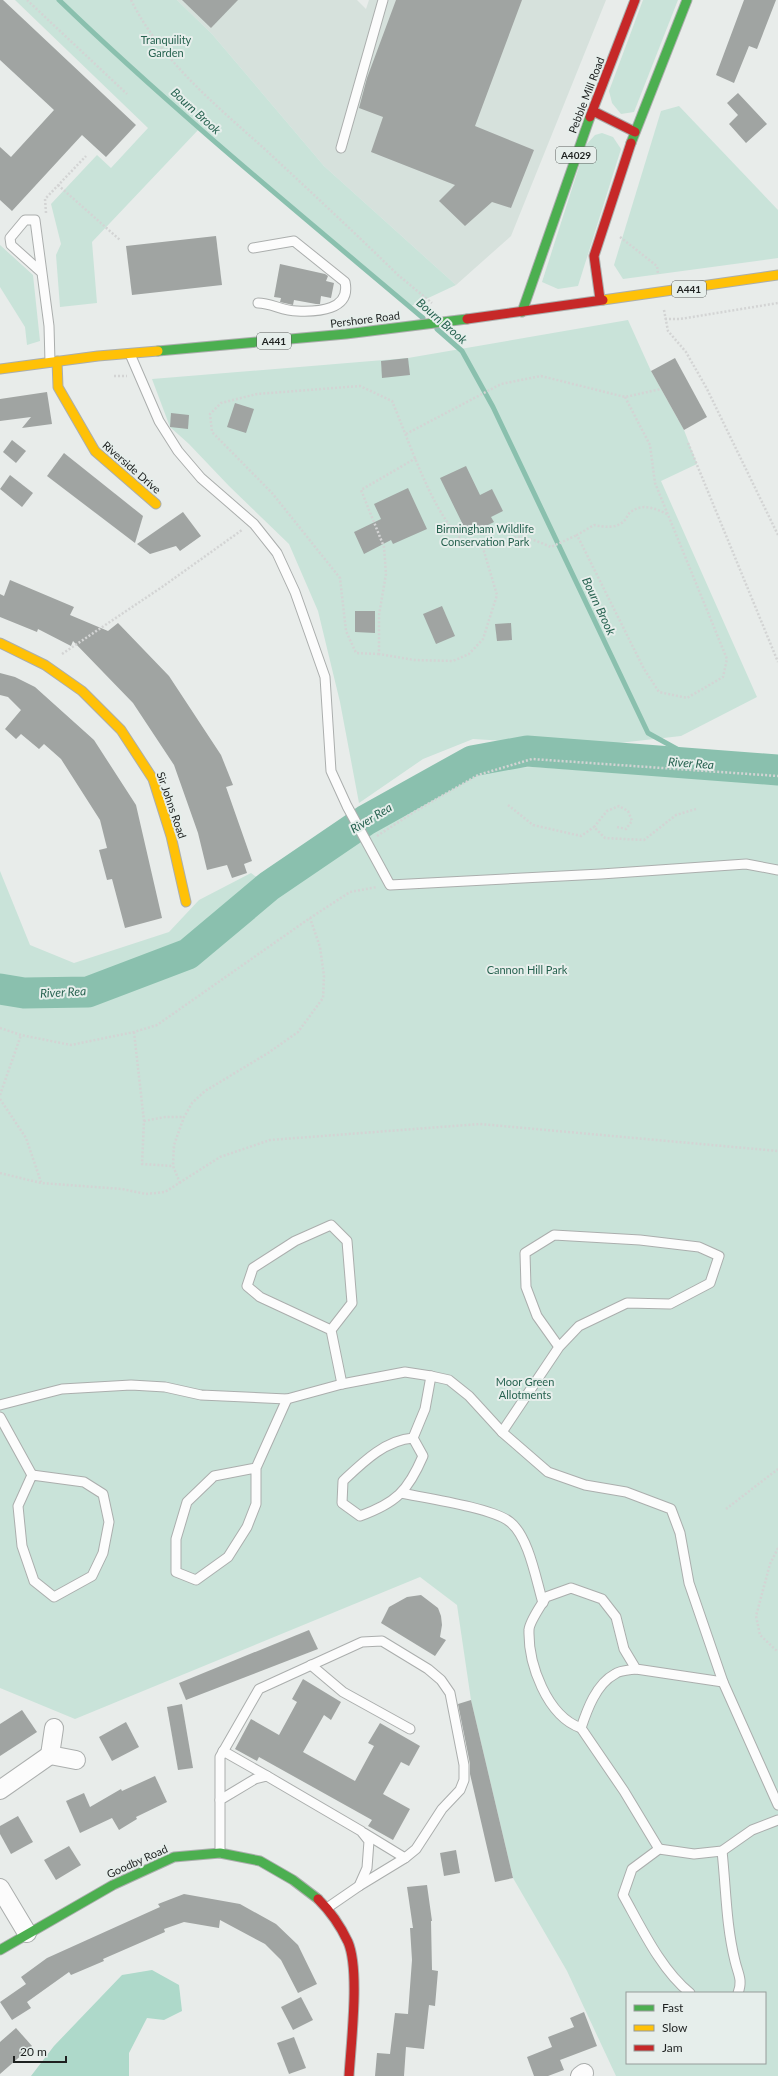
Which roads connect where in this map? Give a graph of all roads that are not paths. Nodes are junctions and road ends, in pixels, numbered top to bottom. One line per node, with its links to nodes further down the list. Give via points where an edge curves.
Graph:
1 (383, 0): 6 (lane)
2 (635, 0): 4 (main road, Pebble Mill Road / A4029)
3 (687, 0): 5 (main road)
4 (593, 111): 5 (main road); 12 (main road, Pebble Mill Road / A4029)
5 (635, 132): 10 (main road, via 594,256)
6 (341, 148)
7 (253, 248): 11 (lane, via 294,241 345,282 347,291 343,300 333,307 296,311)
8 (42, 272): 8 (lane, via 35,220 25,220 10,238 11,246); 14 (lane)
9 (778, 275): 10 (main road, Pershore Road / A441, via 661,293)
10 (600, 299): 12 (main road, Pershore Road / A441)
11 (258, 303)
12 (522, 312): 13 (main road, Pershore Road / A441, via 261,343)
13 (130, 354): 14 (main road, Pershore Road / A441); 18 (lane, via 159,421 178,451 201,478 254,524 277,553 295,592 325,677 331,771 390,885 746,864)
14 (53, 362): 15 (main road, Pershore Road / A441); 16 (main road, Riverside Drive, via 58,387 95,452)
15 (0, 369)
16 (156, 504)
17 (0, 643): 19 (main road, Sir Johns Road, via 45,665 82,691 120,730 153,779 171,836)
18 (778, 870)
19 (186, 902)
20 (331, 1330): 20 (lane, via 352,1303 347,1241 331,1225 295,1241 253,1268 248,1286 260,1297); 23 (lane)
21 (559, 1347): 21 (lane, via 579,1326 627,1303 670,1304 710,1283 719,1256 699,1247 640,1240 554,1235 525,1253 526,1287 537,1316); 27 (lane)
22 (431, 1376): 23 (lane, via 405,1372); 27 (lane, via 449,1380 469,1396); 28 (lane, via 425,1409)
23 (342, 1384): 24 (lane)
24 (287, 1399): 25 (lane, via 201,1395 165,1387 132,1385 62,1389); 29 (lane)
25 (0, 1405)
26 (0, 1417): 30 (lane)
27 (502, 1432): 35 (lane, via 548,1472 585,1485 626,1492 670,1509 680,1533 690,1583)
28 (413, 1438): 31 (lane, via 423,1456 413,1478); 31 (lane, via 400,1439 366,1459 343,1481 342,1503 360,1516 381,1509)
29 (256, 1468): 29 (lane, via 256,1504 247,1528 228,1557 196,1580 176,1572 176,1539 187,1502 214,1476)
30 (32, 1475): 30 (lane, via 84,1482 103,1494 109,1522 103,1553 92,1576 54,1597 34,1581 22,1546 18,1506)
31 (401, 1493): 32 (lane, via 486,1512 510,1522 524,1540)
32 (543, 1603): 34 (lane, via 546,1597 571,1588 602,1598 616,1617 624,1649); 37 (lane, via 529,1628 533,1665 558,1713 572,1725)
33 (310, 1665): 38 (lane, via 343,1692); 39 (lane, via 259,1689); 51 (lane, via 362,1642 382,1641 428,1669 446,1686 464,1765 464,1780 460,1790 442,1809 416,1849)
34 (636, 1669): 35 (lane); 37 (lane, via 615,1673 600,1688 588,1705)
35 (723, 1682): 45 (lane)
36 (54, 1728): 40 (street)
37 (581, 1728): 48 (lane, via 624,1791)
38 (410, 1729)
39 (223, 1751): 42 (lane); 44 (lane, via 220,1757)
40 (50, 1754): 41 (street); 43 (street)
41 (76, 1760)
42 (267, 1776): 44 (lane, via 256,1779); 47 (lane)
43 (0, 1790)
44 (220, 1800): 50 (lane)
45 (778, 1805)
46 (778, 1820): 49 (lane, via 752,1830)
47 (361, 1831): 51 (lane); 52 (lane, via 368,1841 369,1853 367,1868)
48 (659, 1849): 49 (lane, via 694,1854); 57 (lane, via 632,1870 623,1895 654,1950 681,1986)
49 (722, 1851): 58 (lane, via 728,1933 742,1983)
50 (220, 1853): 54 (main road, Goodby Road, via 260,1861 293,1880); 55 (main road, Goodby Road, via 174,1857 113,1885)
51 (405, 1858): 52 (lane)
52 (359, 1886): 54 (lane)
53 (0, 1888): 55 (street)
54 (327, 1908): 59 (main road, Goodby Road, via 348,1943 354,1975)
55 (27, 1933): 56 (main road, Goodby Road)
56 (0, 1950)
57 (689, 1992)
58 (738, 1992)
59 (349, 2076)

